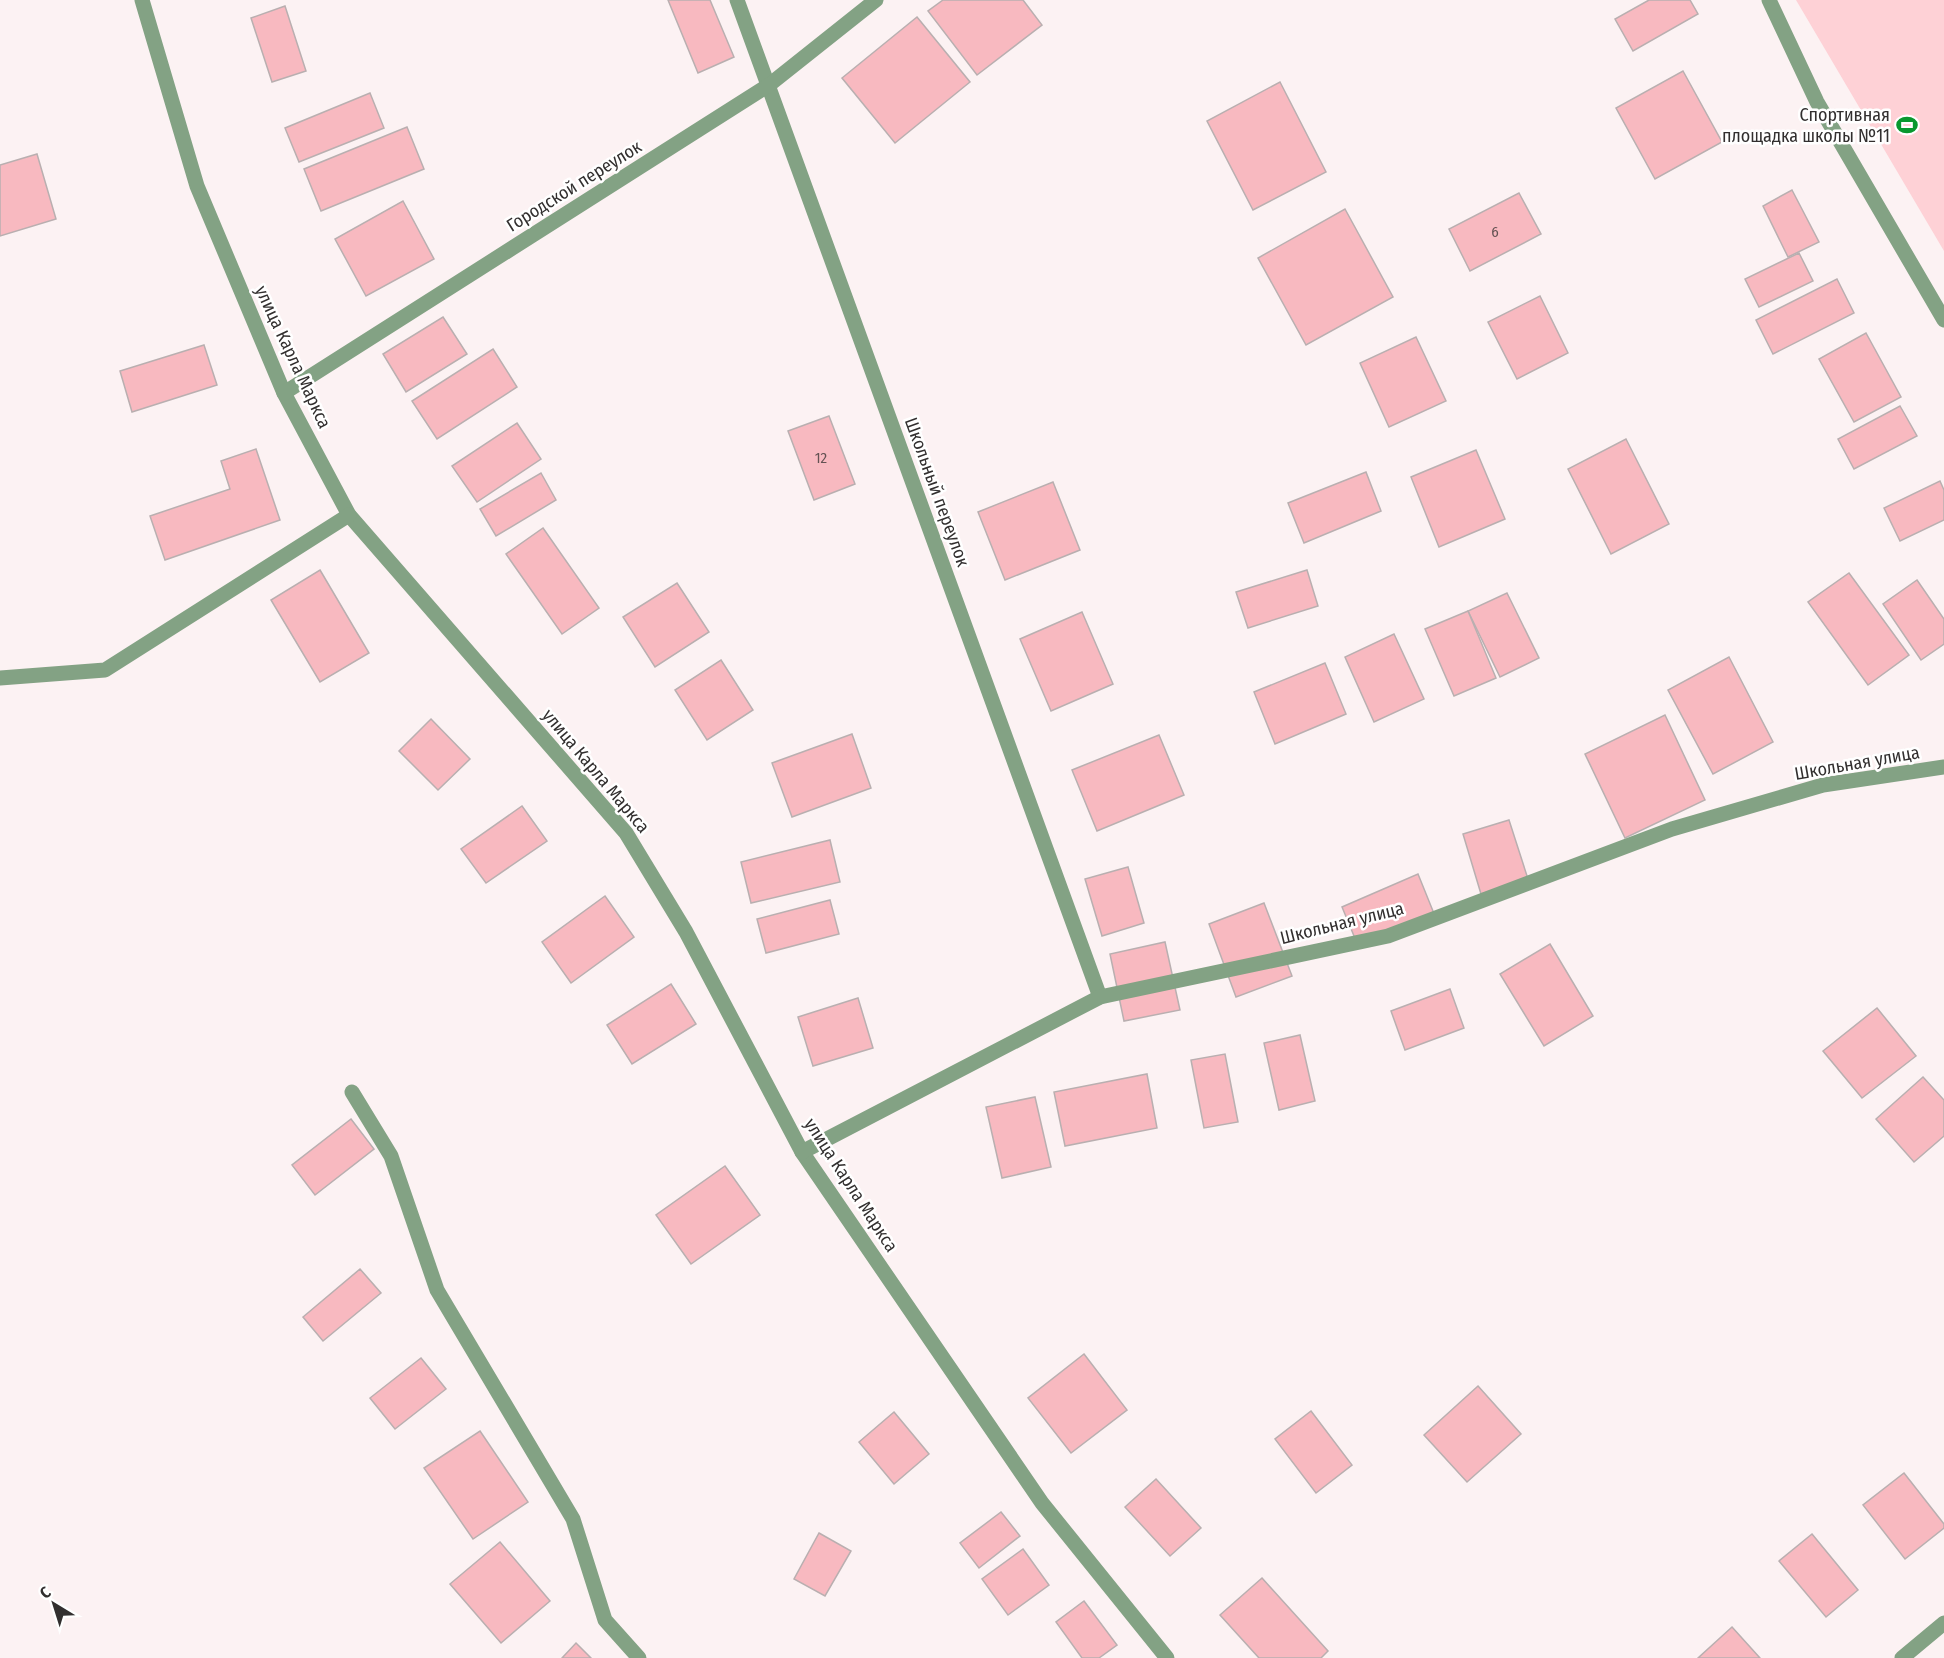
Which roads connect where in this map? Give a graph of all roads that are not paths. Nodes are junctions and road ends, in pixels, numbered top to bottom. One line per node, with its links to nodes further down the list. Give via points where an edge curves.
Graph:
1 (142, 0): 7 (street, улица Карла Маркса, via 197,186)
2 (737, 0): 5 (street, Школьный переулок)
3 (876, 0): 5 (street, Городской переулок)
4 (1769, 0): 6 (street, via 1817,102)
5 (769, 85): 7 (street, Городской переулок); 11 (street, Школьный переулок)
6 (1944, 320)
7 (284, 393): 8 (street, улица Карла Маркса)
8 (349, 515): 9 (street, via 105,670); 13 (street, улица Карла Маркса, via 626,833 686,932)
9 (0, 678)
10 (1944, 767): 11 (street, Школьная улица, via 1823,785 1672,829 1388,936)
11 (1100, 998): 13 (street, Школьная улица)
12 (351, 1092): 16 (street, via 391,1156 436,1290 573,1519 605,1620)
13 (802, 1152): 17 (street, улица Карла Маркса, via 1042,1503)
14 (1944, 1623): 15 (street)
15 (1905, 1657)
16 (639, 1658)
17 (1167, 1658)

